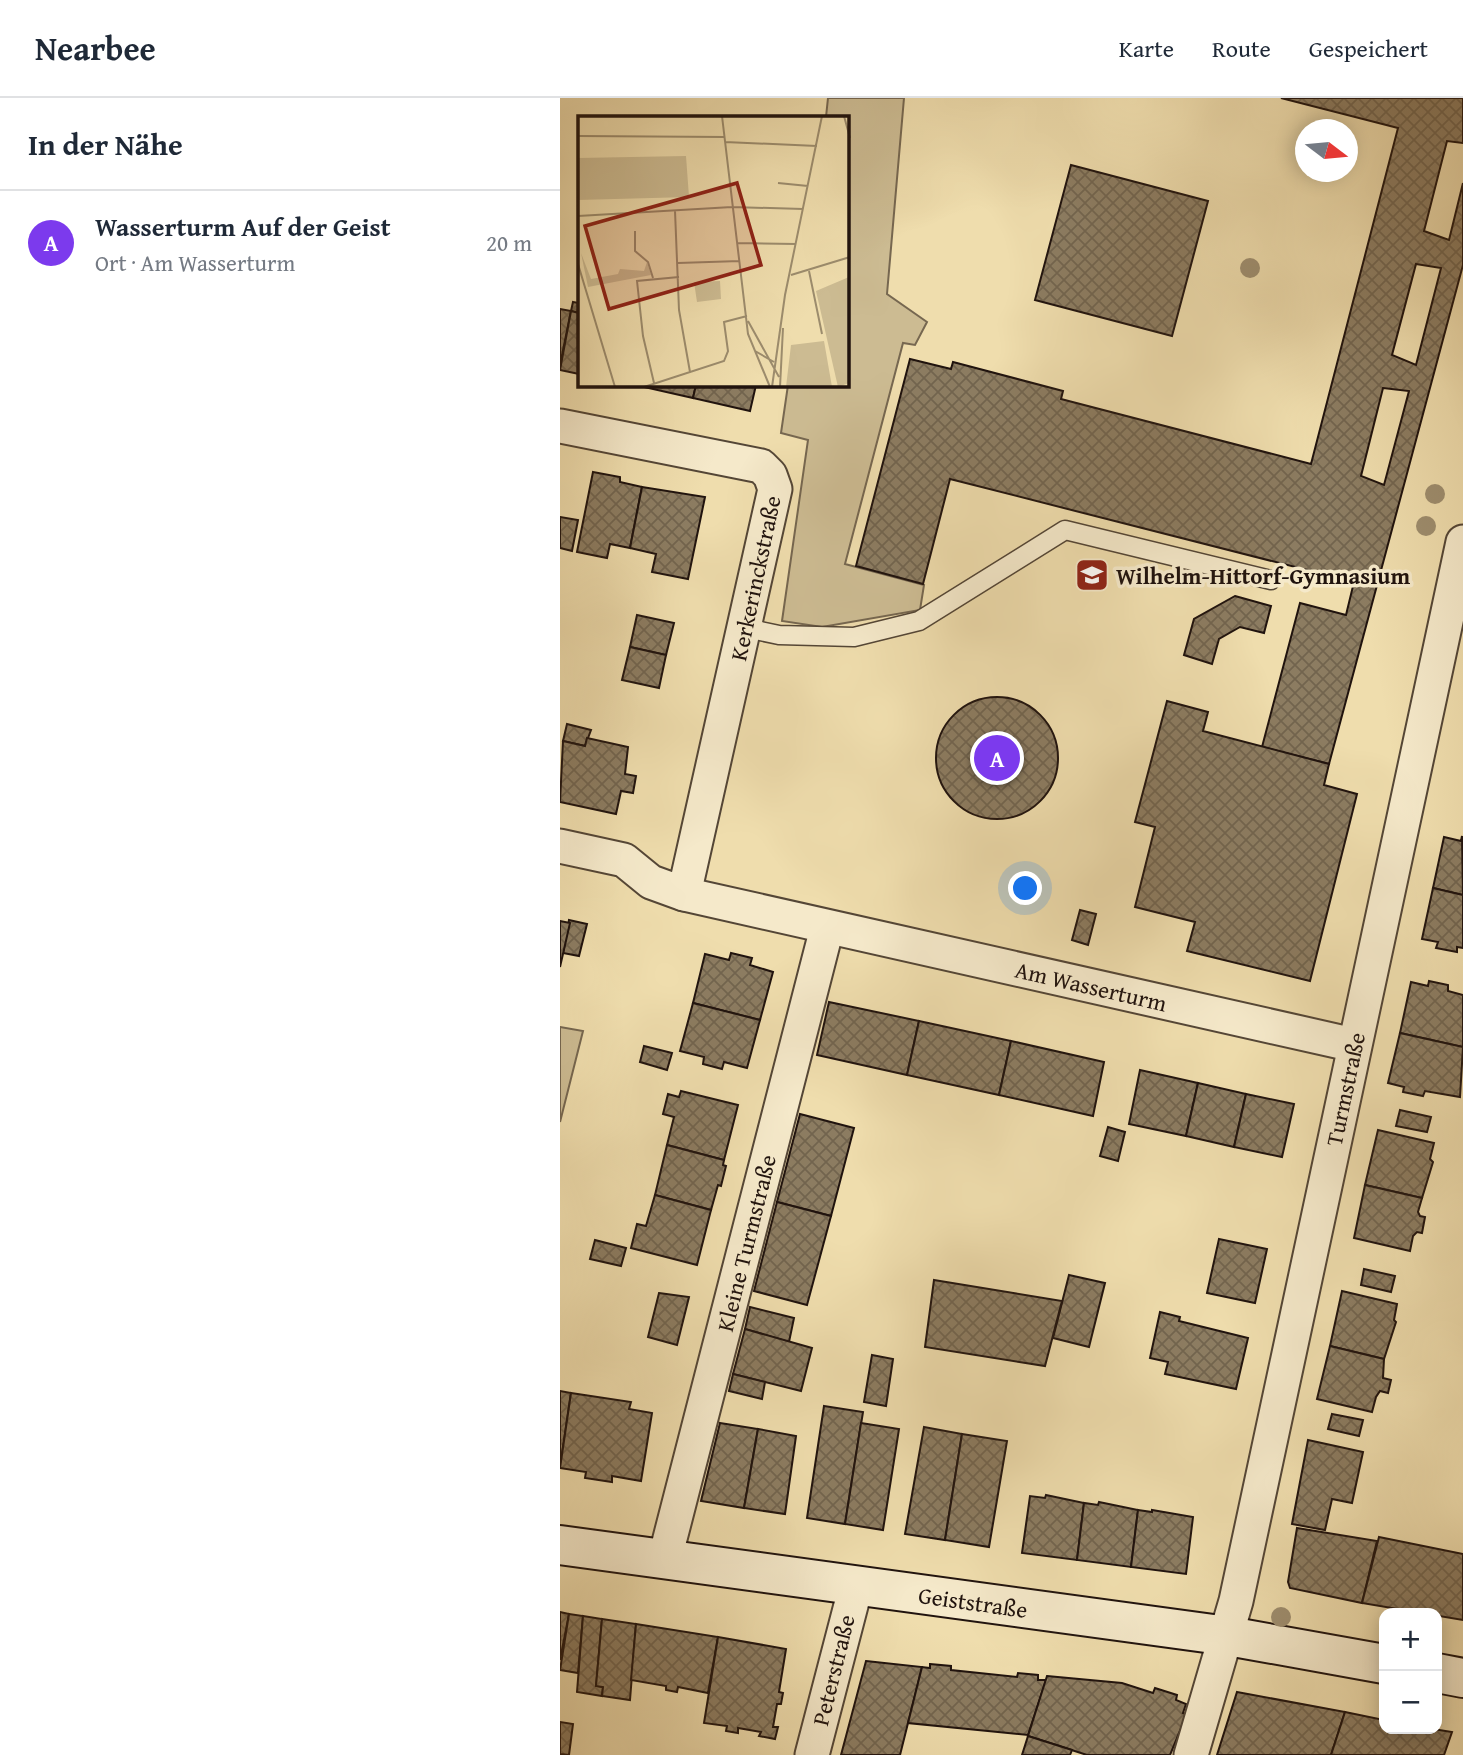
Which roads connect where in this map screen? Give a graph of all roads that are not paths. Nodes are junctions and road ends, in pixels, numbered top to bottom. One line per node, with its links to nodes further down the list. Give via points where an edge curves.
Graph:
1 (560, 426): 4 (street, Kerkerinckstraße, via 761,466 770,475 775,489)
2 (1463, 542): 8 (street, Turmstraße)
3 (1271, 580): 4 (lane, via 1065,530 919,621 854,636 779,635)
4 (746, 628): 6 (street, Kerkerinckstraße)
5 (560, 846): 6 (street, Am Wasserturm, via 624,860 652,882)
6 (684, 894): 7 (street, Am Wasserturm)
7 (827, 928): 8 (street, Am Wasserturm); 10 (street, Kleine Turmstraße)
8 (1354, 1045): 12 (street, Turmstraße)
9 (560, 1545): 10 (street, Geiststraße)
10 (664, 1558): 11 (street, Geiststraße)
11 (856, 1586): 12 (street, Geiststraße); 16 (street, Peterstraße)
12 (1228, 1636): 13 (street, Geiststraße); 17 (street, Turmstraße)
13 (1379, 1663)
14 (1442, 1674): 15 (street)
15 (1463, 1678)
16 (812, 1755)
17 (1191, 1755)

